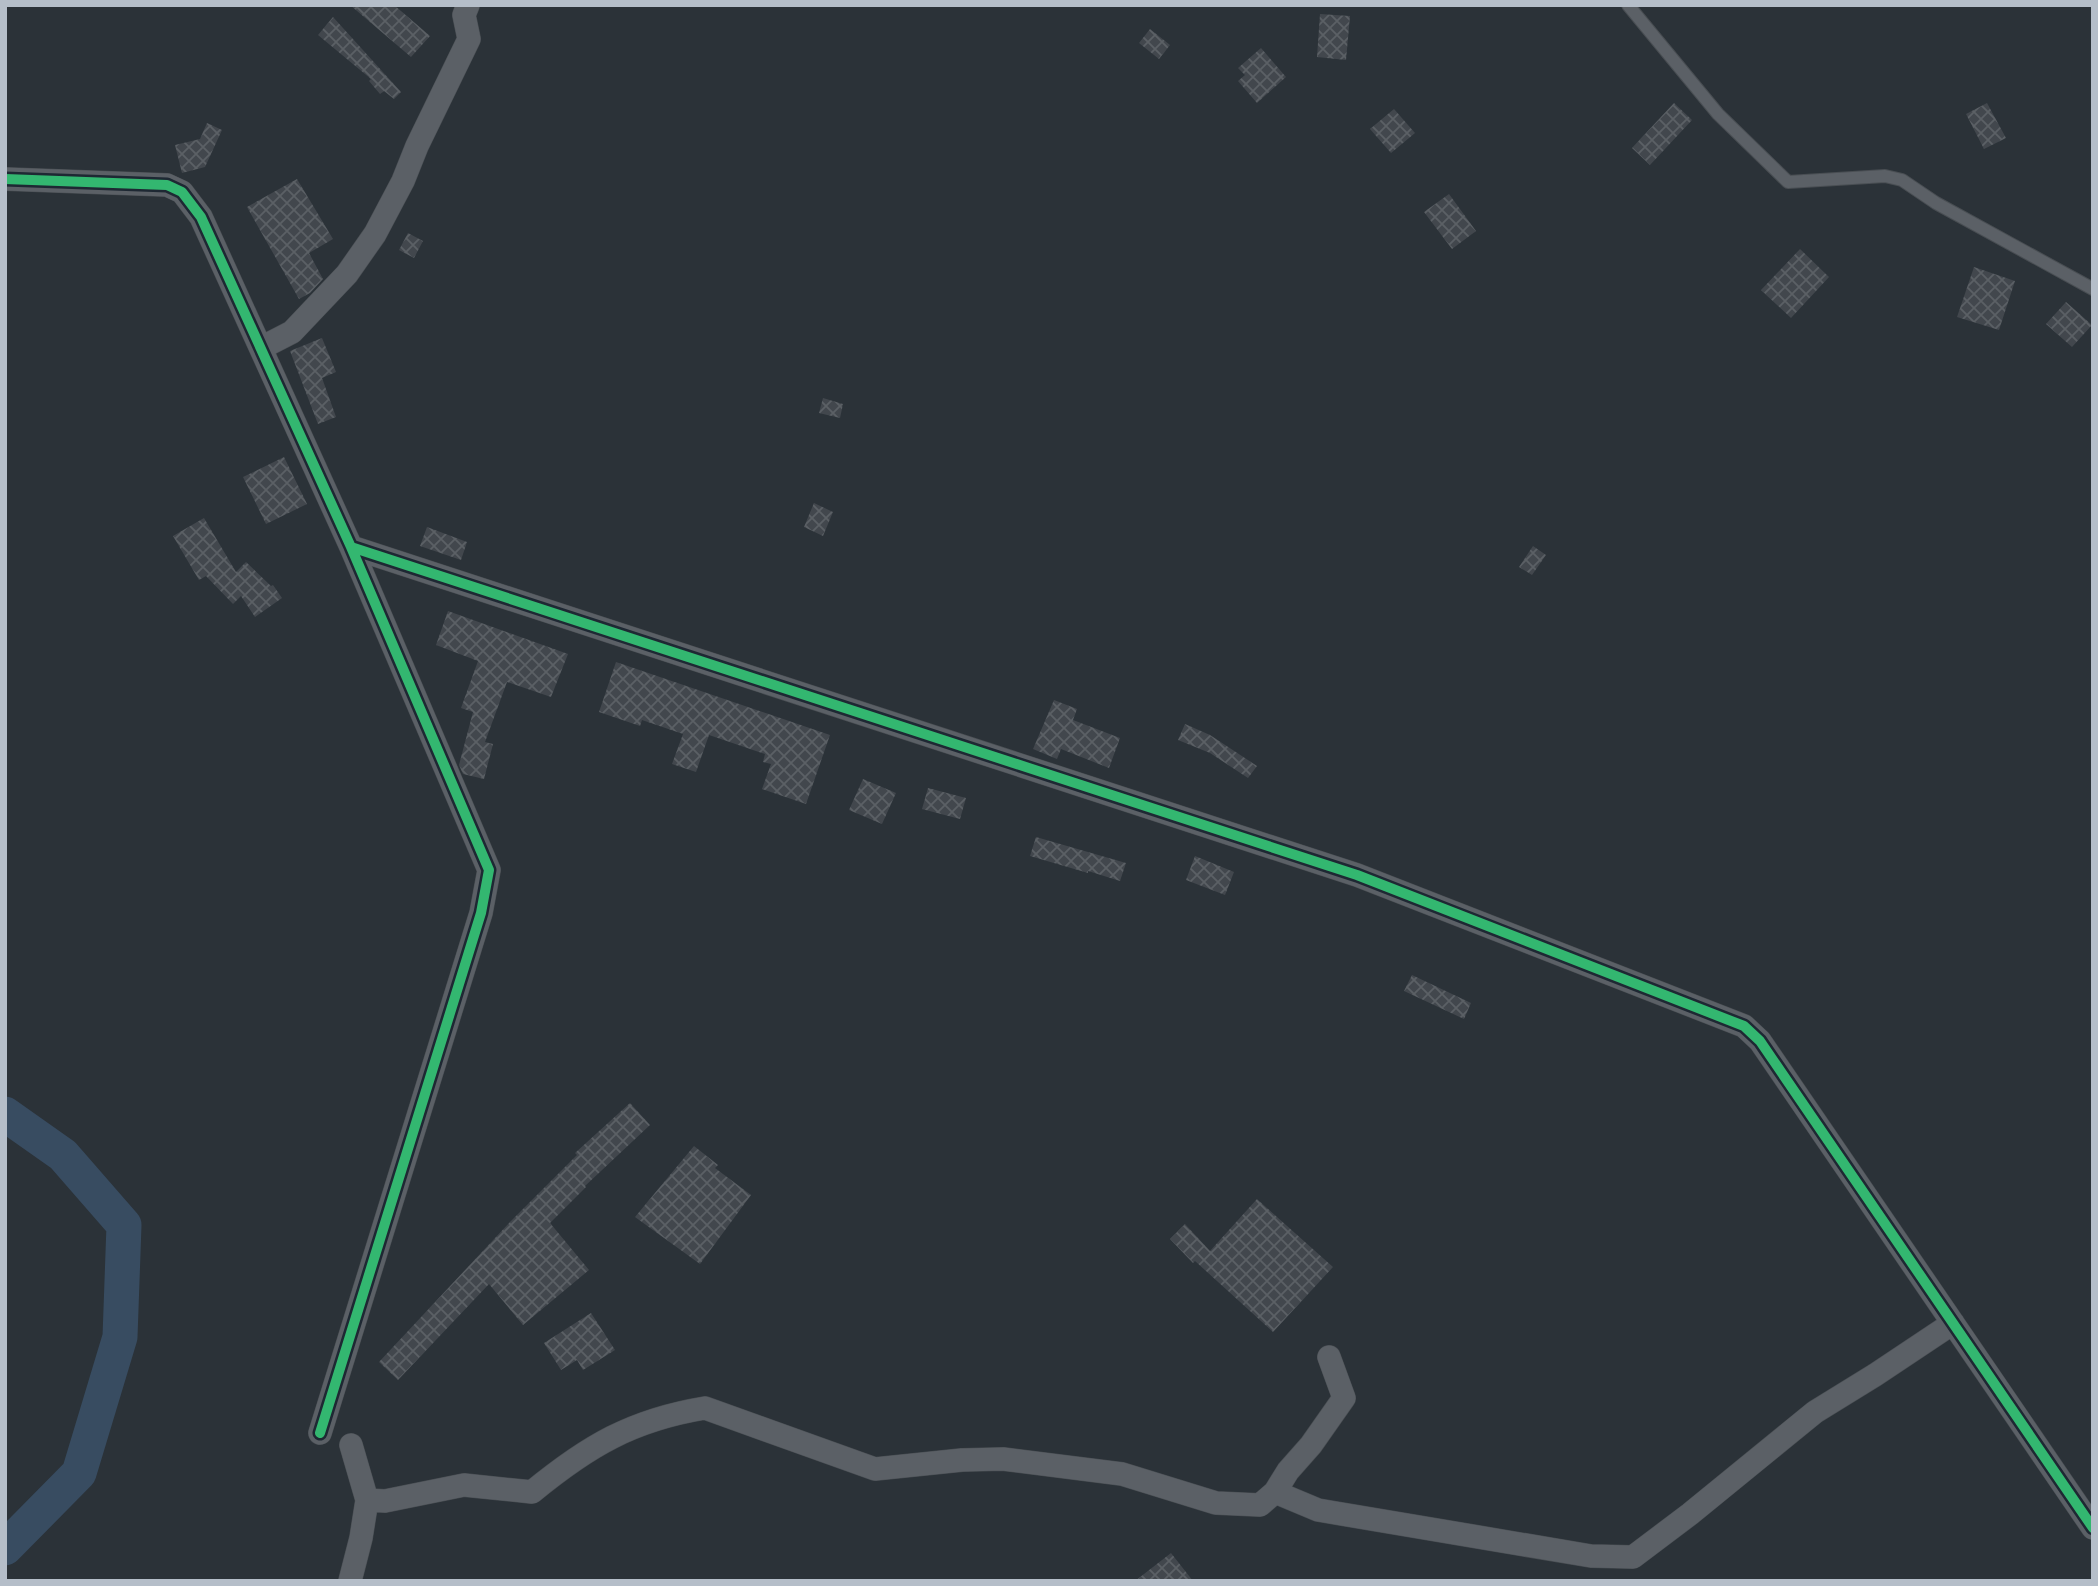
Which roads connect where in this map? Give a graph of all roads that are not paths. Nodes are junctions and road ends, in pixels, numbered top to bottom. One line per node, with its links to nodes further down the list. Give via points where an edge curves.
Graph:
1 (468, 5): 5 (street, via 464,15 469,39 375,234 347,274 292,332)
2 (1628, 5): 4 (lane, via 1718,114 1788,182 1885,176 1902,180)
3 (5, 178): 5 (street, via 167,185 182,192 201,217)
4 (2093, 289)
5 (261, 348): 6 (street)
6 (351, 547): 7 (street, via 1357,875 1744,1026 1760,1041); 9 (street, via 488,870 481,913)
7 (1953, 1323): 11 (street, via 1815,1412 1633,1557 1591,1556 1318,1510); 13 (street)
8 (1329, 1357): 11 (street, via 1344,1398)
9 (320, 1433)
10 (351, 1445): 12 (street)
11 (1275, 1492): 12 (street, via 1260,1505 1216,1503 1122,1474 1003,1459 875,1469 705,1408 613,1435 532,1492 464,1485 386,1501)
12 (367, 1500): 14 (street)
13 (2093, 1528)
14 (350, 1581)

